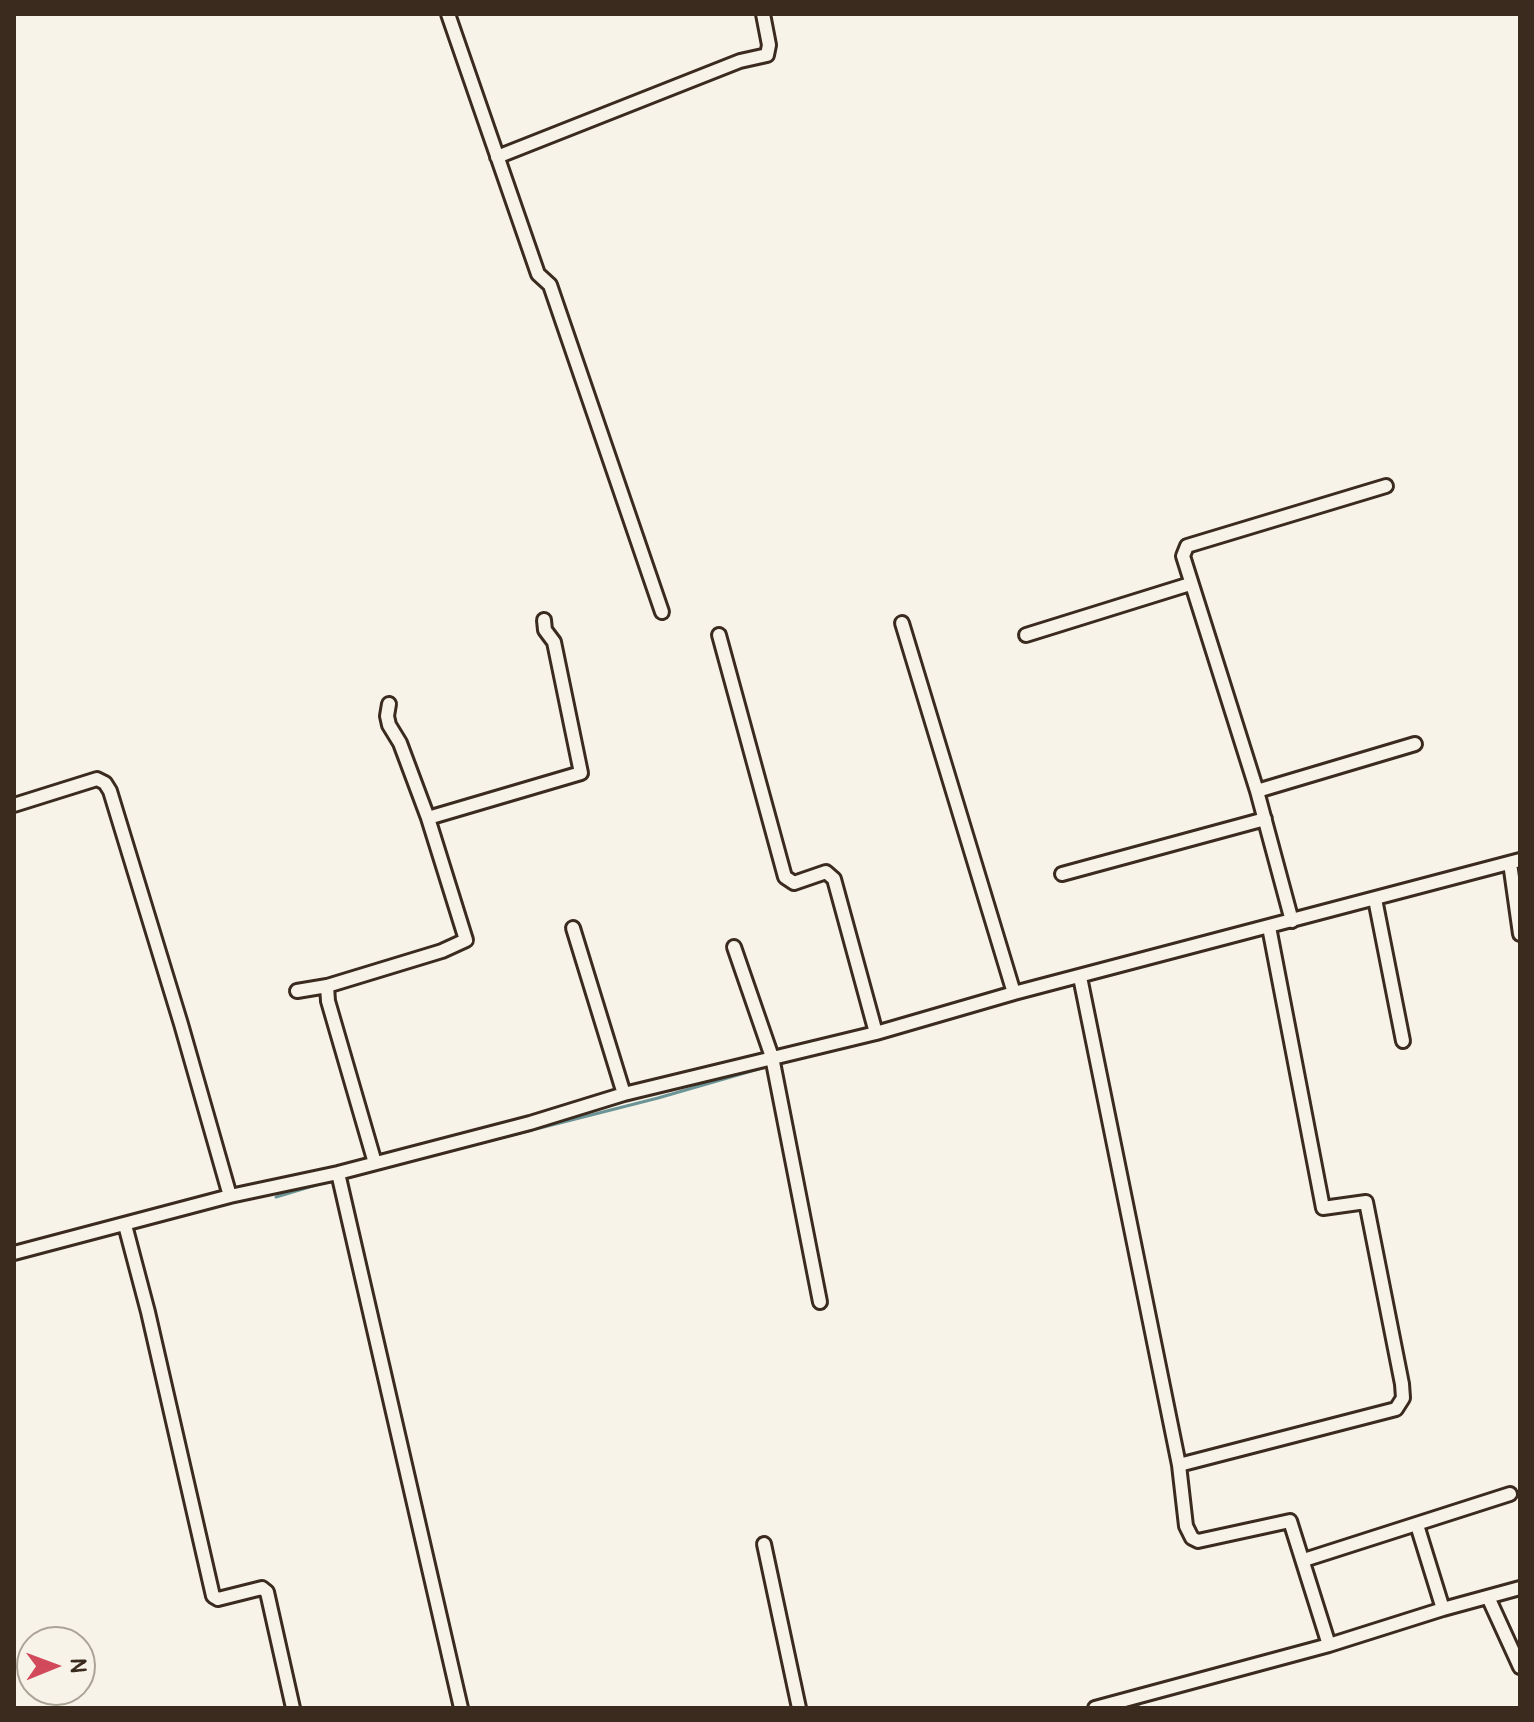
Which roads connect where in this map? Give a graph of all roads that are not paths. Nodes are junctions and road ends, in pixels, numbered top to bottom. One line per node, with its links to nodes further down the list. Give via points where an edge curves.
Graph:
1 (448, 14): 3 (street)
2 (763, 14): 3 (street, via 767,55)
3 (497, 157): 6 (street, via 538,274 550,285)
4 (1386, 486): 5 (street, via 1187,546 1183,562)
5 (1190, 584): 10 (street); 13 (street)
6 (662, 612)
7 (544, 620): 15 (street, via 554,642 581,773)
8 (902, 623): 28 (street)
9 (719, 635): 29 (street, via 785,877 794,883 826,872 834,879)
10 (1026, 635)
11 (389, 704): 15 (street, via 389,725)
12 (1415, 744): 13 (street)
13 (1257, 791): 16 (street)
14 (14, 805): 35 (street, via 97,779 110,791)
15 (428, 818): 26 (street, via 466,940)
16 (1265, 819): 18 (street); 20 (street)
17 (1515, 862): 19 (street); 23 (street)
18 (1062, 874)
19 (1375, 899): 20 (street); 30 (street)
20 (1292, 921): 21 (street)
21 (1269, 927): 25 (street); 39 (street, via 1323,1208 1366,1202 1403,1398 1396,1409)
22 (573, 928): 32 (street)
23 (1520, 934)
24 (734, 947): 31 (street)
25 (1080, 977): 28 (street); 39 (street)
26 (327, 986): 27 (street); 33 (street)
27 (297, 991)
28 (1014, 993): 29 (street)
29 (876, 1033): 31 (street)
30 (1403, 1041)
31 (772, 1057): 32 (street); 38 (street)
32 (624, 1094): 33 (street)
33 (375, 1163): 34 (street)
34 (338, 1173): 35 (street); 51 (street)
35 (230, 1196): 36 (street)
36 (125, 1225): 37 (street); 50 (street, via 213,1596 262,1588 267,1592)
37 (14, 1253)
38 (820, 1302)
39 (1179, 1465): 43 (street, via 1192,1538 1290,1521)
40 (1510, 1494): 41 (street)
41 (1417, 1525): 43 (street); 46 (street)
42 (764, 1544): 52 (street)
43 (1304, 1560): 47 (street)
44 (1520, 1588): 45 (street)
45 (1488, 1597): 46 (street); 48 (street)
46 (1443, 1609): 47 (street)
47 (1329, 1645): 49 (street)
48 (1520, 1667)
49 (1133, 1703): 53 (street)
50 (293, 1708)
51 (461, 1708)
52 (799, 1708)
53 (1095, 1708)

